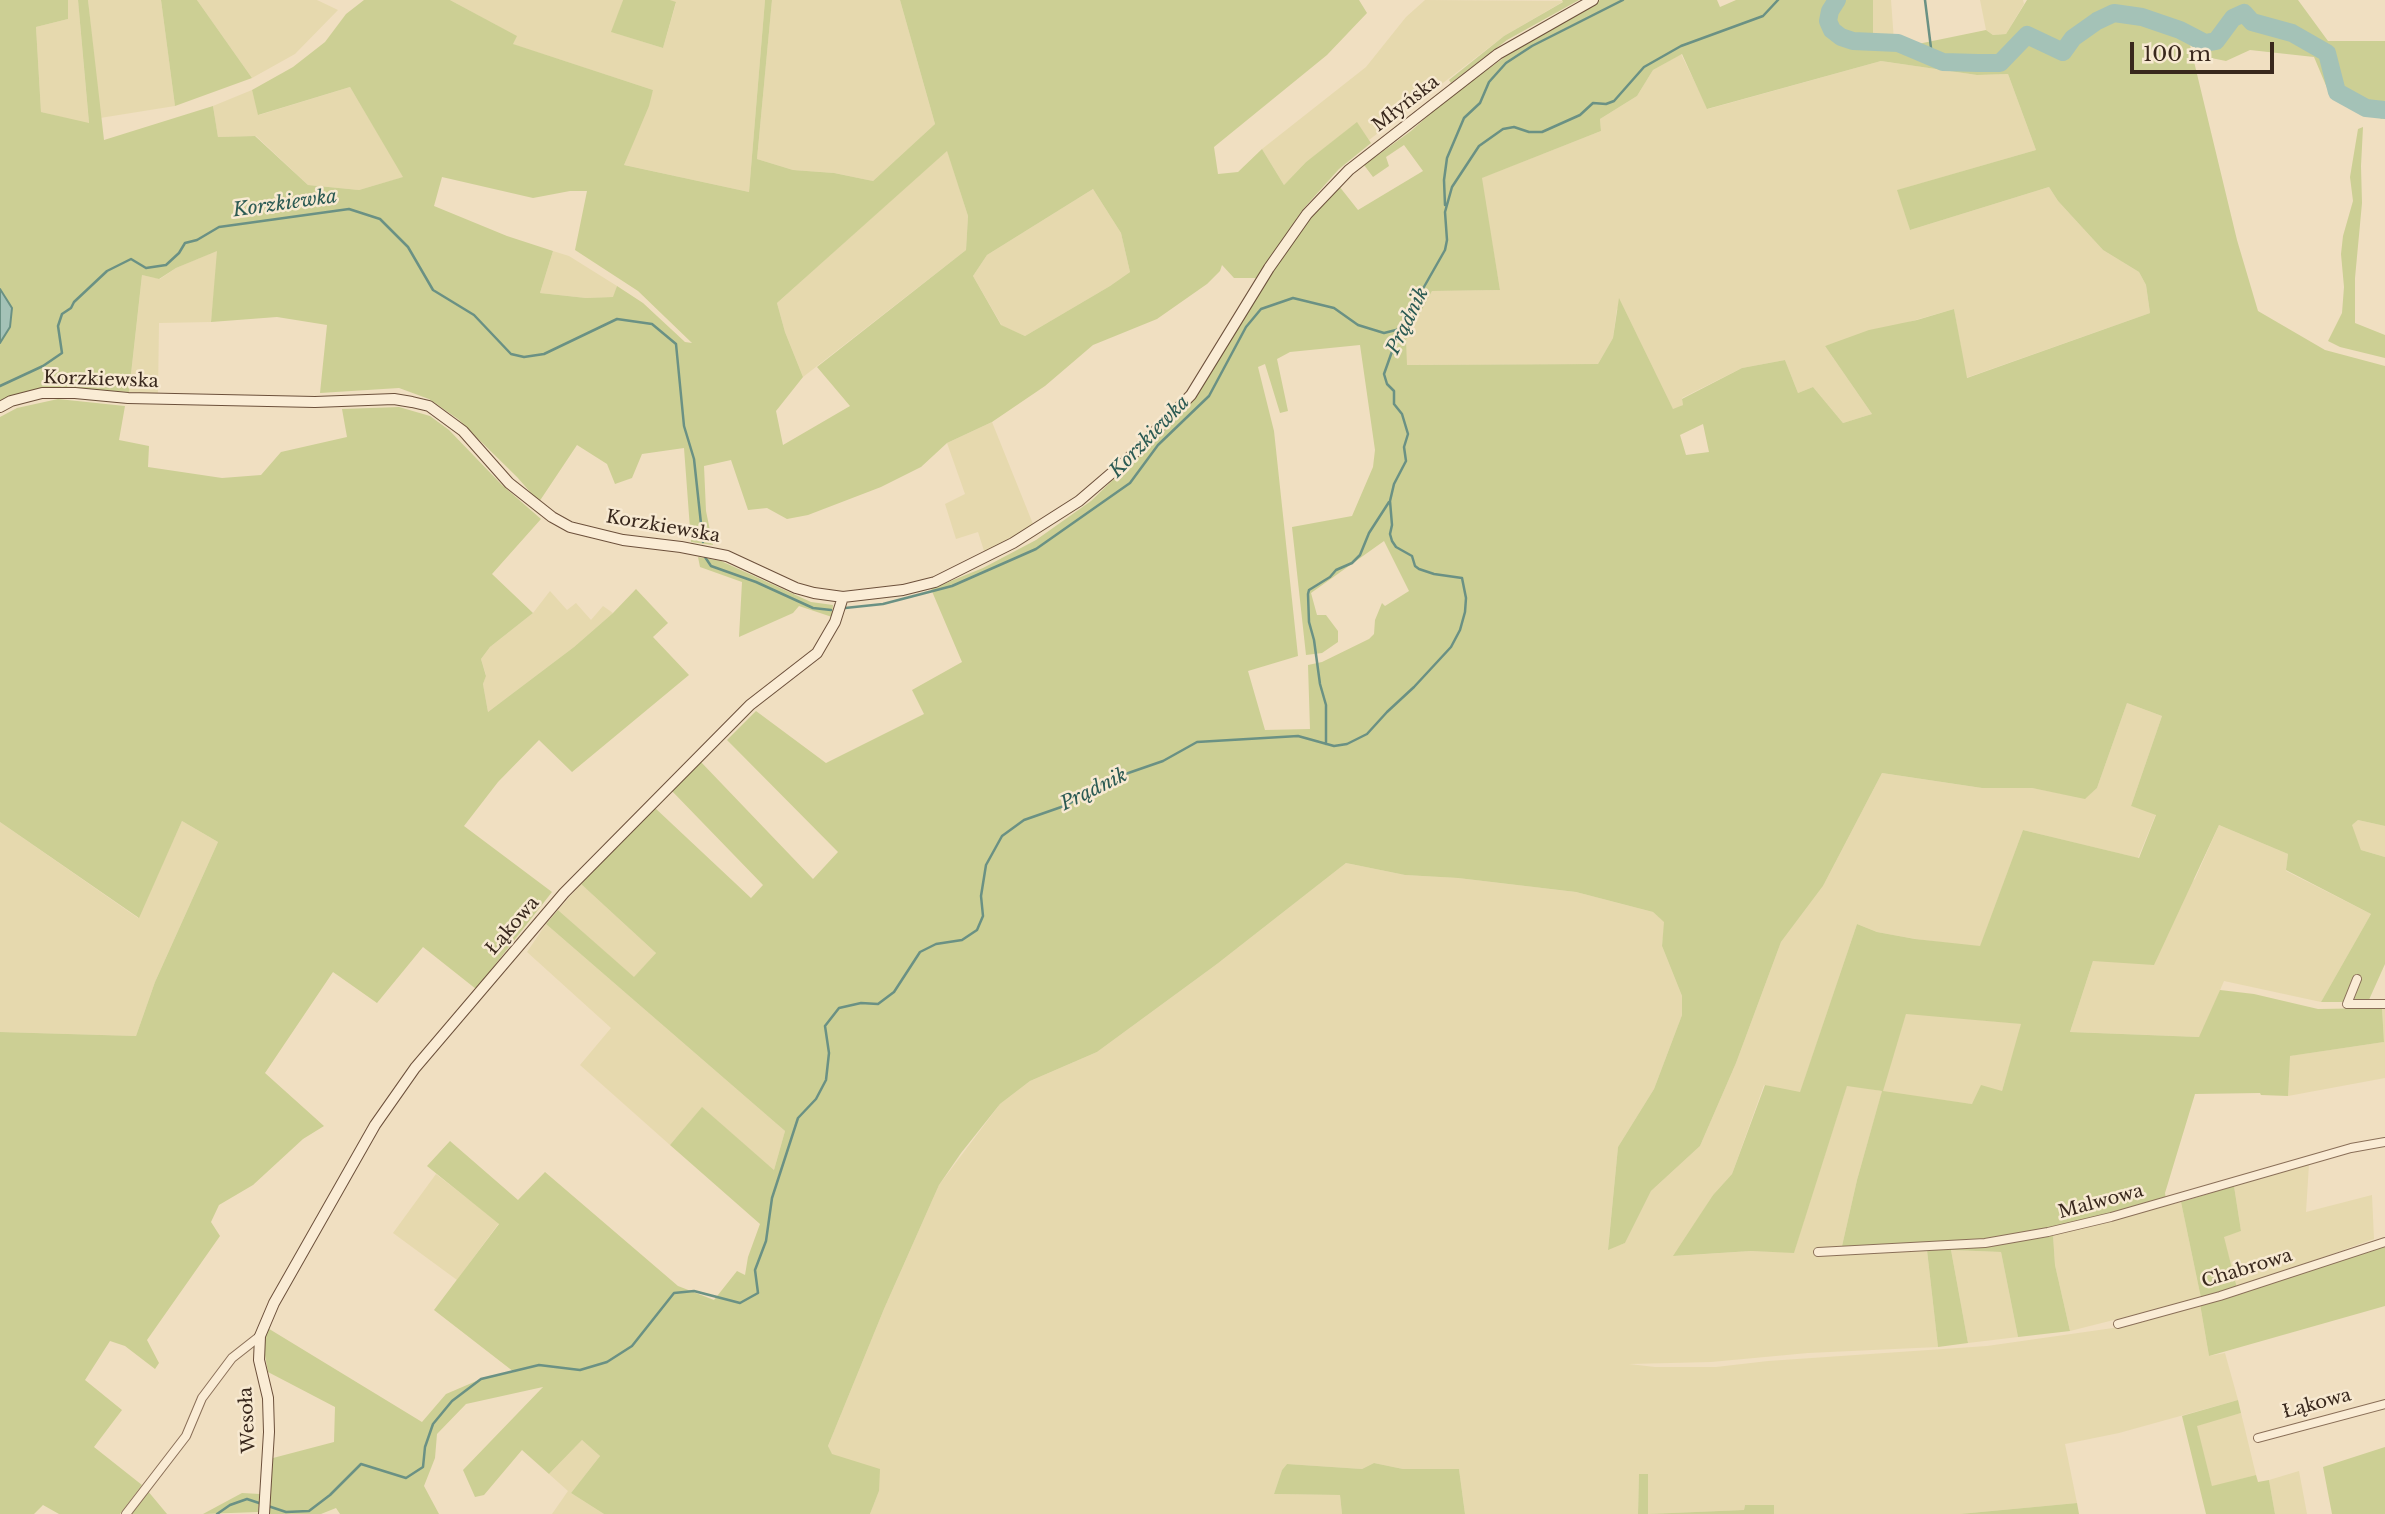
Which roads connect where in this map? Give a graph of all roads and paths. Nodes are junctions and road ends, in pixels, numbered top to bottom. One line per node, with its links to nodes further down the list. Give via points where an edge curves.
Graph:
1 (1592, 0): 2 (street, Młyńska, via 1507,48 1349,170 1307,214)
2 (1269, 268): 4 (street, Korzkiewska, via 1191,395 1079,501 1013,543 935,582)
3 (0, 407): 4 (street, Korzkiewska, via 42,393 412,402 429,406 463,431 509,483 570,527 727,556 796,587)
4 (843, 597): 10 (street, Łąkowa, via 817,653 750,705 593,863 415,1068 348,1170)
5 (2357, 979): 6 (street, via 2347,1004)
6 (2385, 1004)
7 (2385, 1142): 9 (street, Malwowa, via 2048,1232 1985,1243)
8 (2385, 1242): 11 (street, Chabrowa)
9 (1818, 1252)
10 (264, 1324): 12 (street, Wesoła)
11 (2118, 1324)
12 (260, 1336): 15 (street, via 224,1368 202,1398 186,1436); 16 (street, Wesoła, via 269,1425)
13 (2385, 1404): 14 (street, Łąkowa)
14 (2258, 1438)
15 (126, 1514)
16 (264, 1514)

